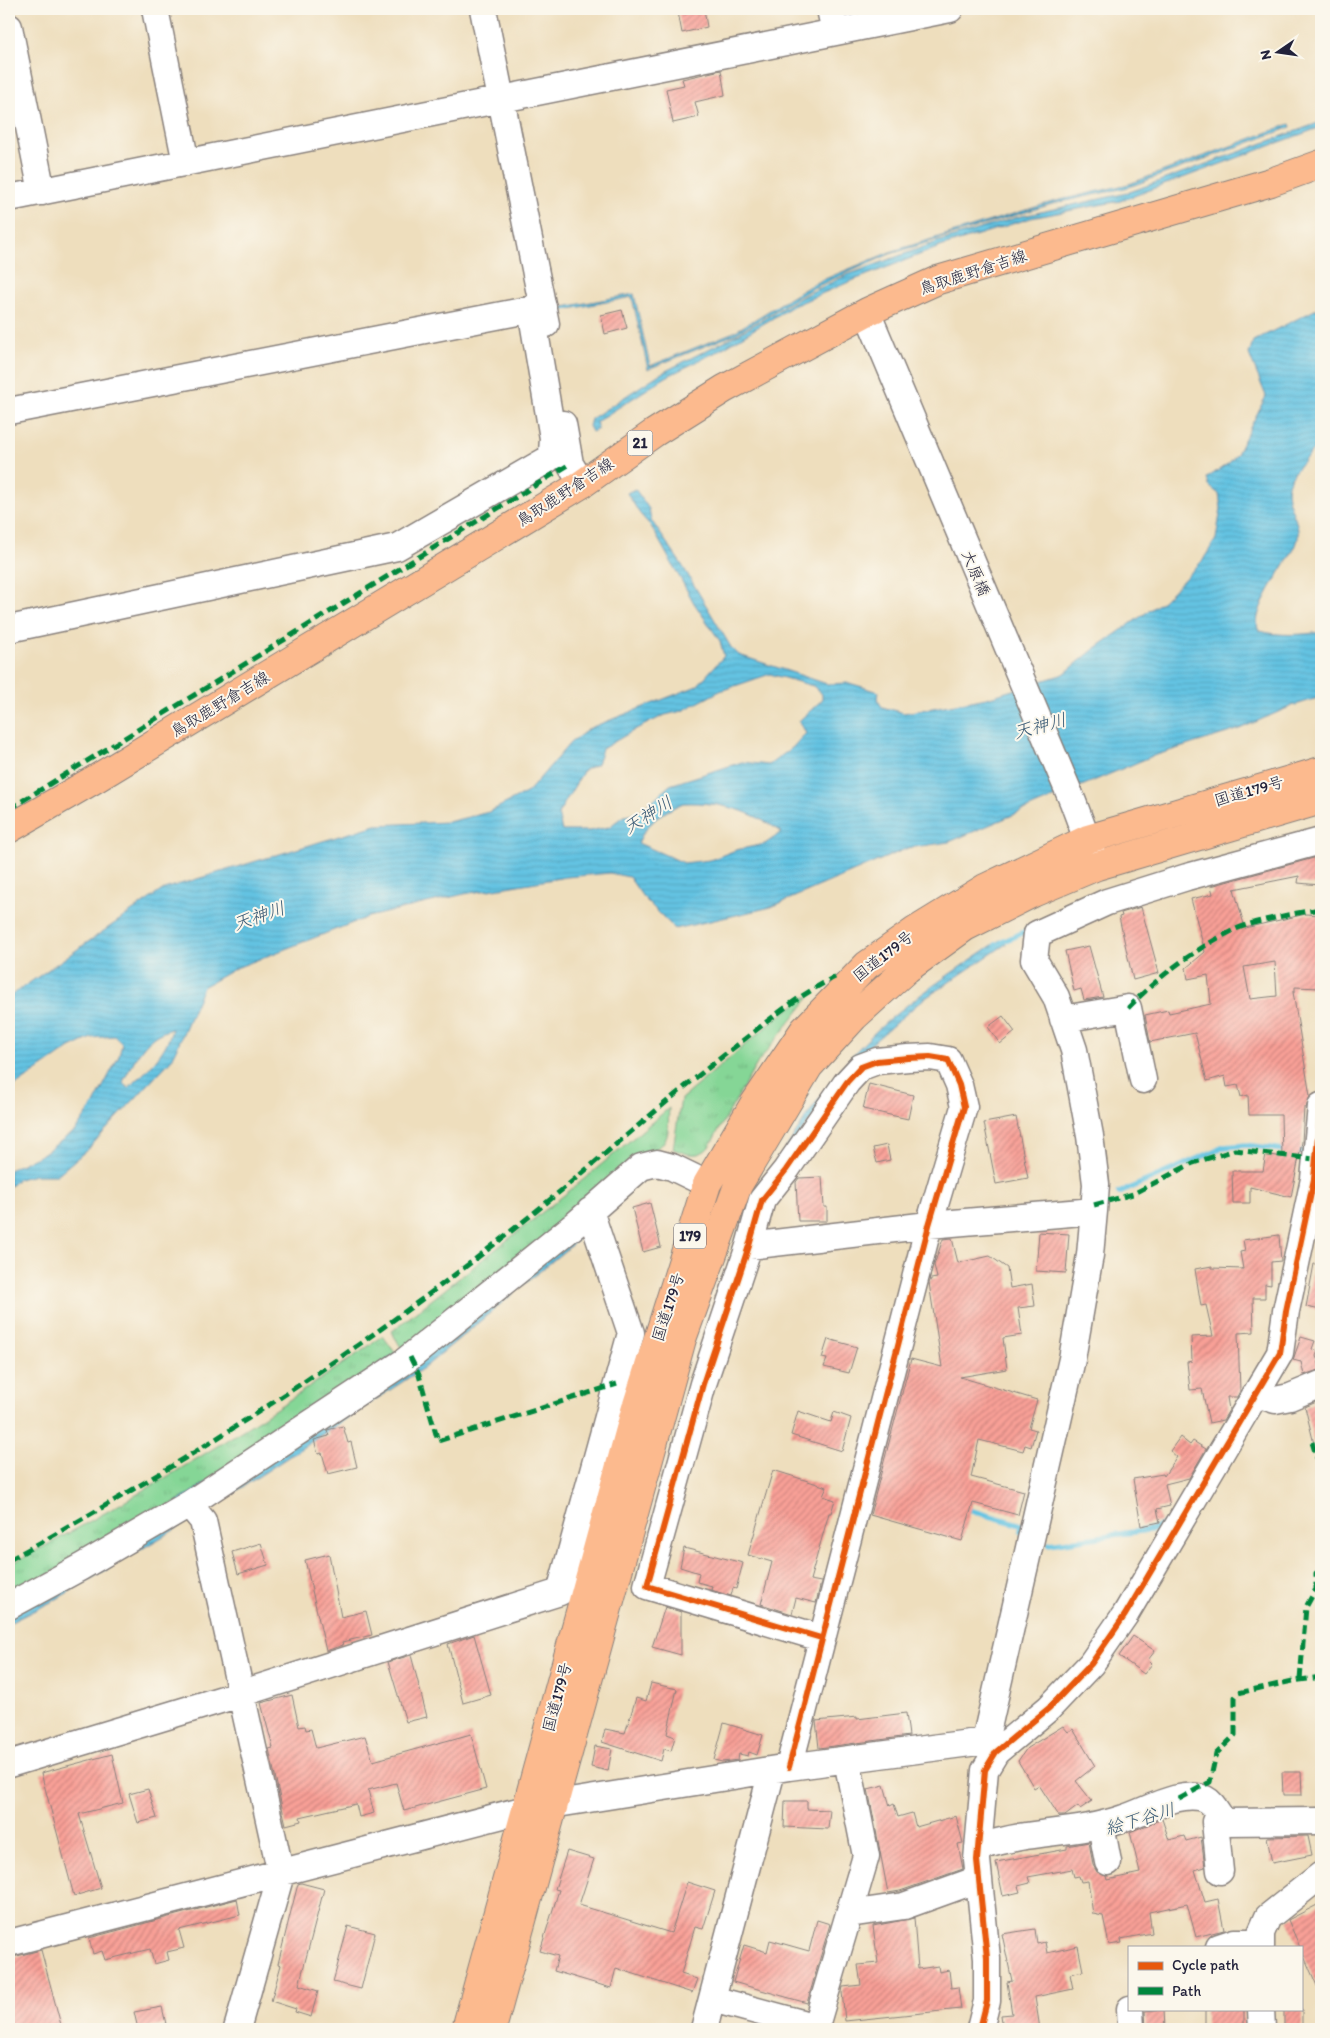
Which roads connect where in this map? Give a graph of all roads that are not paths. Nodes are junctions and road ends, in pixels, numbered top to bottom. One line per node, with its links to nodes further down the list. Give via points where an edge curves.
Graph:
1 (156, 9): 7 (street)
2 (483, 9): 6 (street)
3 (950, 9): 4 (street)
4 (832, 20): 6 (street)
5 (9, 27): 9 (street)
6 (502, 99): 7 (street); 11 (street)
7 (186, 163): 9 (street)
8 (1321, 164): 12 (main road, 鳥取鹿野倉吉線 / 21, via 1271,182 938,280)
9 (42, 192): 10 (street)
10 (9, 198)
11 (537, 308): 13 (street); 14 (street, via 570,464); 15 (street, via 553,438 552,454 548,460 397,547)
12 (867, 312): 14 (main road, 鳥取鹿野倉吉線 / 21, via 724,389); 19 (street, 大原橋)
13 (9, 411)
14 (582, 484): 18 (main road, 鳥取鹿野倉吉線 / 21)
15 (9, 629)
16 (1321, 771): 19 (main road, 国道179号 / 179)
17 (1321, 800): 21 (main road, 国道179号 / 179)
18 (9, 829)
19 (1088, 840): 21 (street, 大原橋); 25 (main road, 国道179号 / 179, via 985,888 867,965 804,1030 754,1104)
20 (1321, 841): 22 (street, via 1108,902 1037,934 1034,960 1056,997)
21 (1097, 866): 41 (main road, 国道179号 / 179, via 965,927 907,969 854,1017 809,1066 738,1185 682,1339)
22 (1063, 1019): 23 (street, via 1128,1008); 28 (street, via 1074,1050 1090,1136 1096,1184)
23 (1144, 1080)
24 (1321, 1106): 26 (street)
25 (707, 1184): 27 (street, via 672,1167 657,1163 641,1166); 42 (main road, 国道179号 / 179, via 635,1411)
26 (1316, 1191): 32 (street, via 1280,1353)
27 (590, 1211): 33 (street, via 405,1361); 36 (street, via 631,1333 560,1592)
28 (1094, 1211): 29 (street); 37 (street, via 1090,1255 1072,1359)
29 (929, 1225): 30 (street); 30 (street, via 964,1107 959,1085 948,1060 930,1057 877,1061 861,1067 847,1082 762,1200); 35 (street)
30 (749, 1246): 35 (street, via 703,1384 647,1586)
31 (1321, 1384): 32 (street, via 1275,1400)
32 (1257, 1394): 37 (street, via 1125,1615 1091,1664 1049,1708)
33 (189, 1504): 34 (street); 36 (street, via 203,1521)
34 (9, 1606)
35 (821, 1638): 40 (street)
36 (243, 1694): 39 (street); 49 (street)
37 (991, 1746): 38 (street); 46 (street)
38 (846, 1760): 40 (street); 52 (street, via 866,1856)
39 (9, 1764)
40 (781, 1769): 41 (street); 56 (street)
41 (555, 1803): 42 (street); 61 (main road, 国道179号 / 179)
42 (526, 1809): 49 (street); 60 (main road, 国道179号 / 179)
43 (1220, 1818): 44 (street, via 1225,1822); 45 (street, via 1214,1806 1205,1799 1179,1798); 48 (street, via 1215,1822)
44 (1321, 1821)
45 (1101, 1825): 46 (street, via 1024,1836); 47 (street)
46 (978, 1847): 51 (street)
47 (1108, 1862)
48 (1220, 1871)
49 (281, 1874): 53 (street); 59 (street)
50 (1321, 1875): 54 (street, via 1268,1917 1261,1933)
51 (979, 1879): 52 (street, via 904,1906); 63 (street, via 987,1967 987,2001)
52 (849, 1914): 56 (street, via 818,2018 810,2025)
53 (9, 1943)
54 (1261, 1944): 55 (street, via 1234,1942)
55 (1222, 1946)
56 (712, 1999): 62 (street)
57 (1130, 2010): 64 (street)
58 (1261, 2010): 65 (street)
59 (238, 2029)
60 (466, 2029)
61 (492, 2029)
62 (704, 2029)
63 (980, 2029)
64 (1131, 2029)
65 (1262, 2029)

